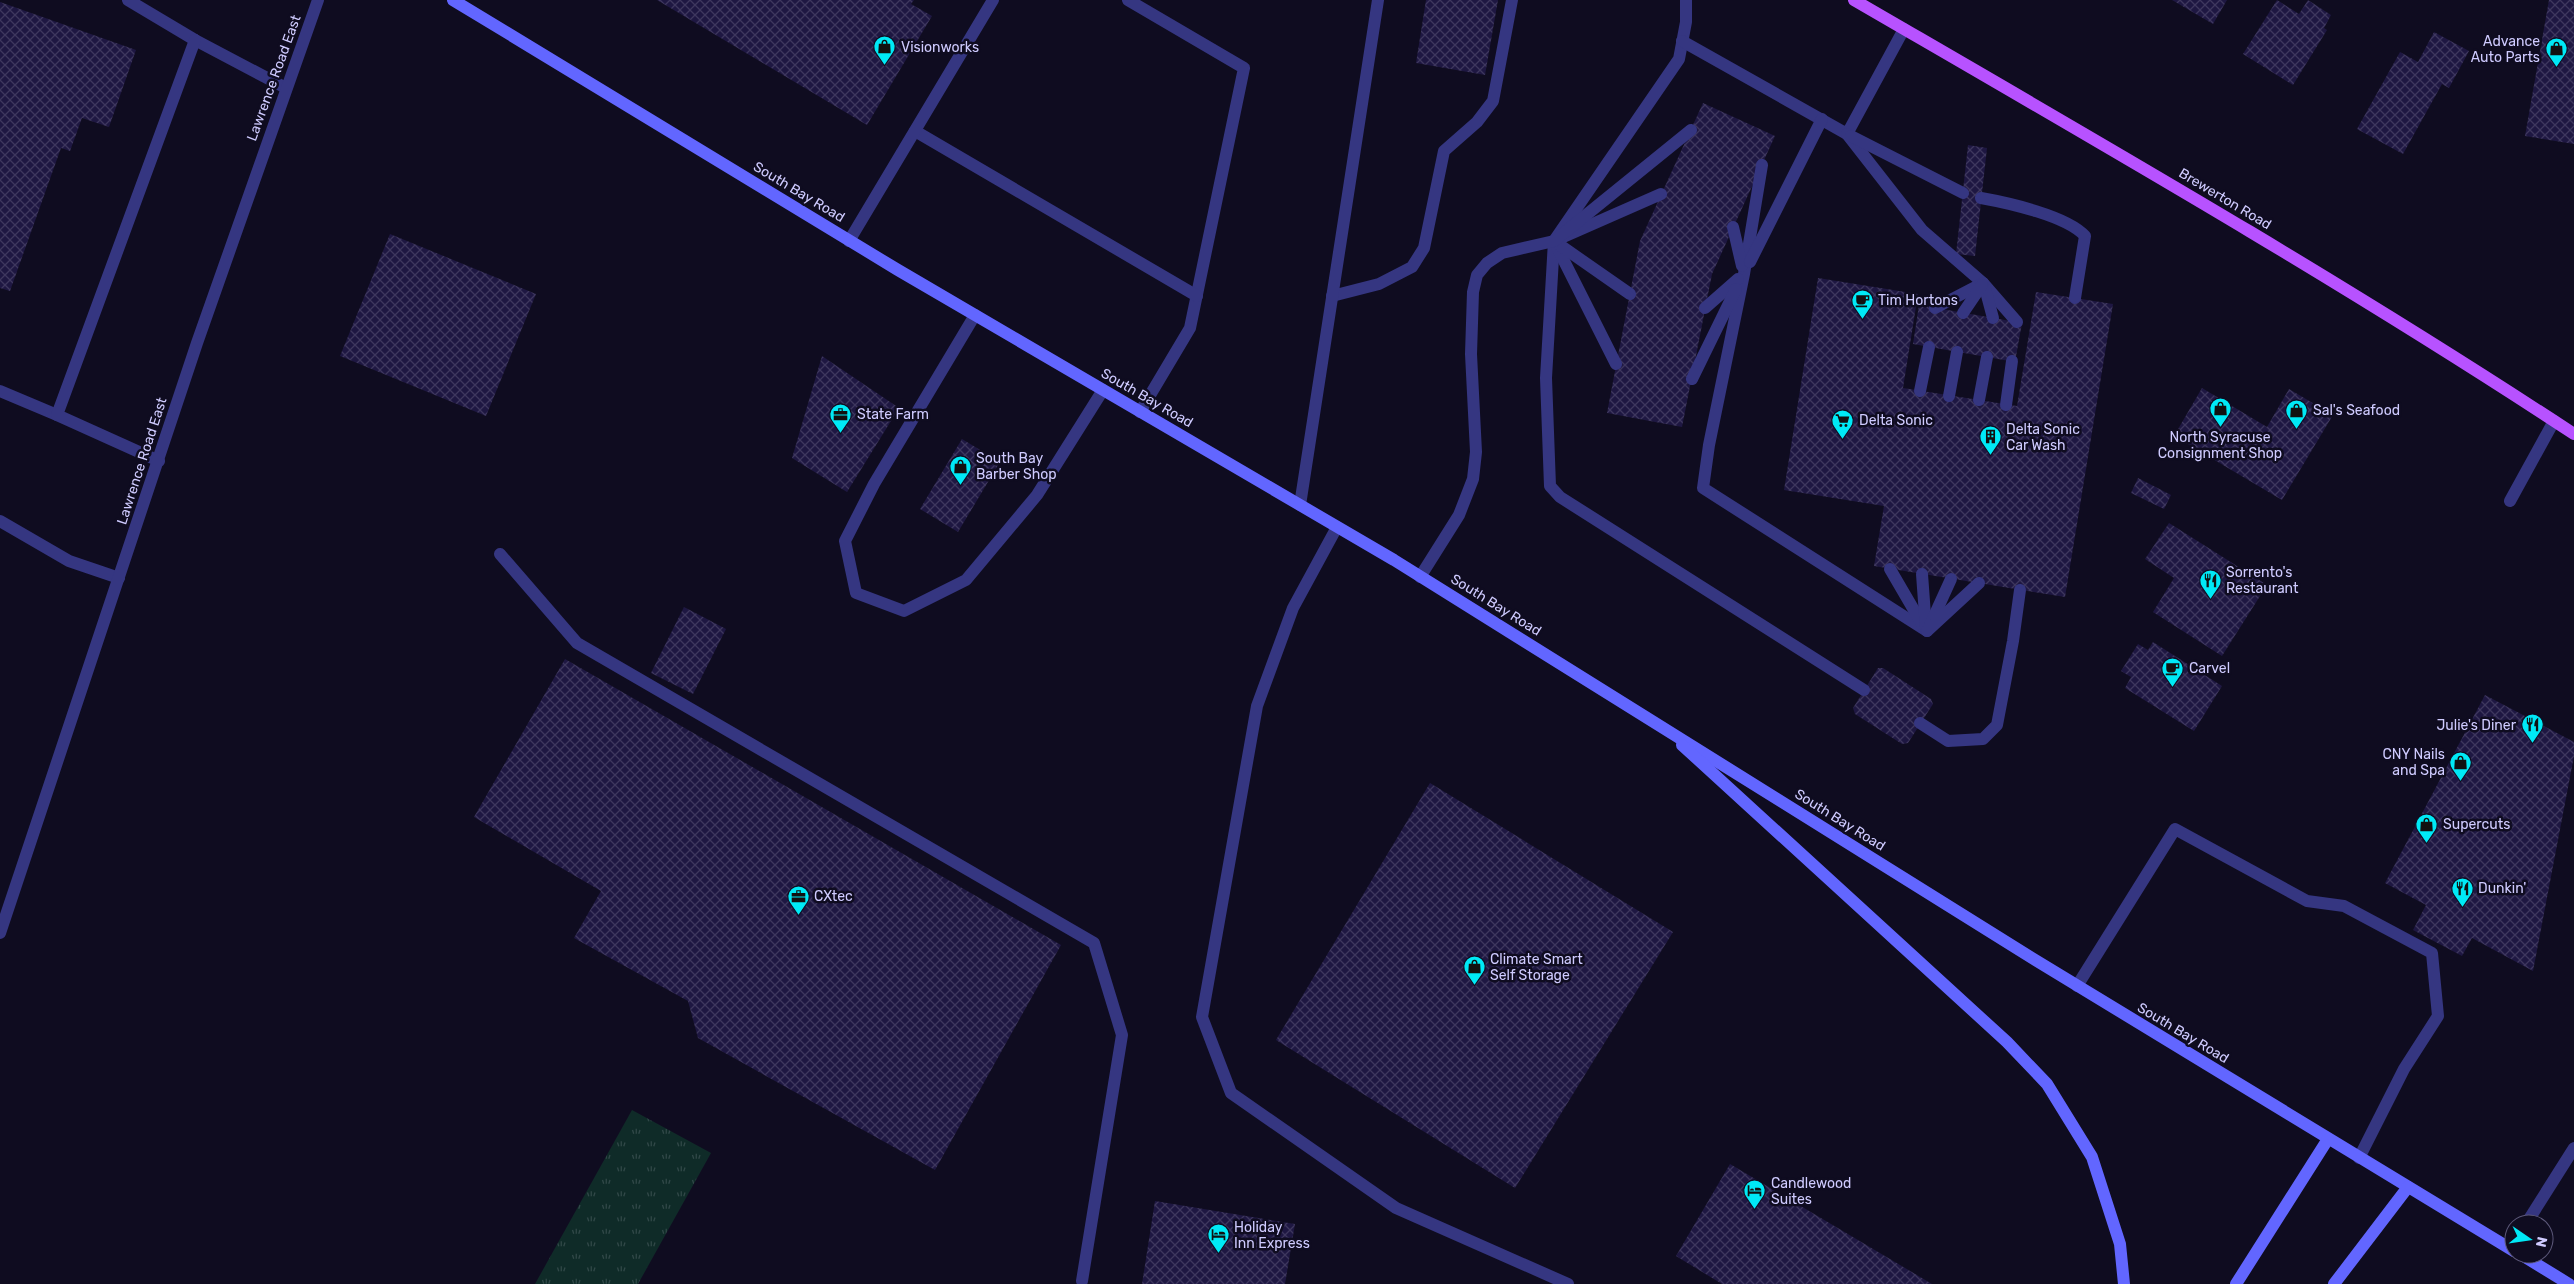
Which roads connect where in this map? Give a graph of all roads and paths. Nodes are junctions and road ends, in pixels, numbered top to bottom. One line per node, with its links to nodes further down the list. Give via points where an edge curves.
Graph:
1 (128, 0): 11 (street)
2 (318, 0): 13 (street, Lawrence Road East)
3 (453, 0): 23 (main road, South Bay Road)
4 (993, 0): 16 (street)
5 (1128, 0): 28 (street, via 1244,68)
6 (1378, 0): 29 (street)
7 (1512, 0): 29 (street, via 1493,101 1477,122 1444,151 1424,248 1412,267 1379,284)
8 (1686, 0): 12 (street)
9 (1854, 0): 10 (main road, Brewerton Road)
10 (1904, 29): 17 (street); 51 (main road, Brewerton Road, via 2440,345)
11 (195, 40): 13 (street); 50 (street)
12 (1682, 41): 14 (street); 24 (street, via 1679,59)
13 (286, 88): 53 (street, Lawrence Road East)
14 (1822, 119): 17 (street); 25 (street)
15 (1691, 130): 24 (street)
16 (915, 131): 23 (street); 28 (street)
17 (1847, 134): 19 (street); 26 (street, via 1922,230)
18 (1762, 165): 25 (street)
19 (1963, 193)
20 (1661, 194): 24 (street)
21 (1981, 198): 30 (street, via 2014,204 2077,227 2085,236)
22 (1733, 228): 25 (street)
23 (849, 241): 34 (main road, South Bay Road)
24 (1554, 241): 27 (street); 41 (street); 61 (street, via 1502,253 1477,275 1473,292 1471,354 1476,452 1473,479 1459,515); 67 (street, via 1546,378 1550,486 1565,500)
25 (1744, 274): 31 (street); 42 (street); 66 (street, via 1703,488)
26 (1983, 283): 32 (street); 33 (street); 35 (street); 36 (street)
27 (1630, 294)
28 (1197, 296): 49 (street, via 1190,328)
29 (1332, 296): 55 (street)
30 (2076, 298)
31 (1706, 308)
32 (1936, 308)
33 (1963, 313)
34 (975, 316): 43 (main road, South Bay Road); 43 (street, via 874,484 845,541 856,593 904,612 966,580 1037,495)
35 (1993, 318)
36 (2017, 322)
37 (1929, 347): 44 (street)
38 (1957, 352): 46 (street)
39 (1987, 357): 47 (street)
40 (2012, 362): 48 (street)
41 (1616, 364)
42 (1692, 378)
43 (1103, 390): 49 (main road, South Bay Road)
44 (1920, 390)
45 (0, 391): 50 (street)
46 (1949, 396)
47 (1979, 400)
48 (2006, 405)
49 (1140, 412): 55 (main road, South Bay Road)
50 (57, 415): 53 (street)
51 (2554, 420): 52 (main road, Brewerton Road); 54 (street)
52 (2574, 434)
53 (159, 461): 62 (street, Lawrence Road East)
54 (2510, 501)
55 (1300, 505): 57 (main road, South Bay Road)
56 (0, 521): 62 (street, via 68,561)
57 (1337, 527): 61 (main road, South Bay Road); 80 (street, via 1293,608 1257,706 1202,1017 1231,1093 1396,1208)
58 (500, 554): 79 (street, via 577,644 1094,943 1122,1035)
59 (1890, 569): 66 (street)
60 (1922, 574): 66 (street)
61 (1420, 577): 68 (main road, South Bay Road)
62 (119, 578): 70 (street, Lawrence Road East)
63 (1951, 579): 66 (street)
64 (1979, 584): 66 (street)
65 (2020, 590): 69 (street, via 1997,725 1983,740 1948,741)
66 (1927, 632)
67 (1864, 690)
68 (1658, 723): 71 (main road, South Bay Road); 81 (main road, via 2008,1042 2047,1084 2092,1157 2120,1244)
69 (1920, 724)
70 (0, 933)
71 (2077, 986): 72 (main road, South Bay Road); 74 (street, via 2176,829 2307,901 2344,906 2432,953 2438,1016 2404,1069)
72 (2328, 1138): 74 (main road, South Bay Road); 82 (main road)
73 (2574, 1148): 76 (street)
74 (2359, 1158): 75 (main road, South Bay Road)
75 (2408, 1187): 77 (main road, South Bay Road); 83 (main road)
76 (2532, 1214)
77 (2504, 1243)
78 (2538, 1264): 84 (main road, South Bay Road)
79 (1082, 1281)
80 (1568, 1284)
81 (2124, 1284)
82 (2236, 1284)
83 (2334, 1284)
84 (2569, 1284)

